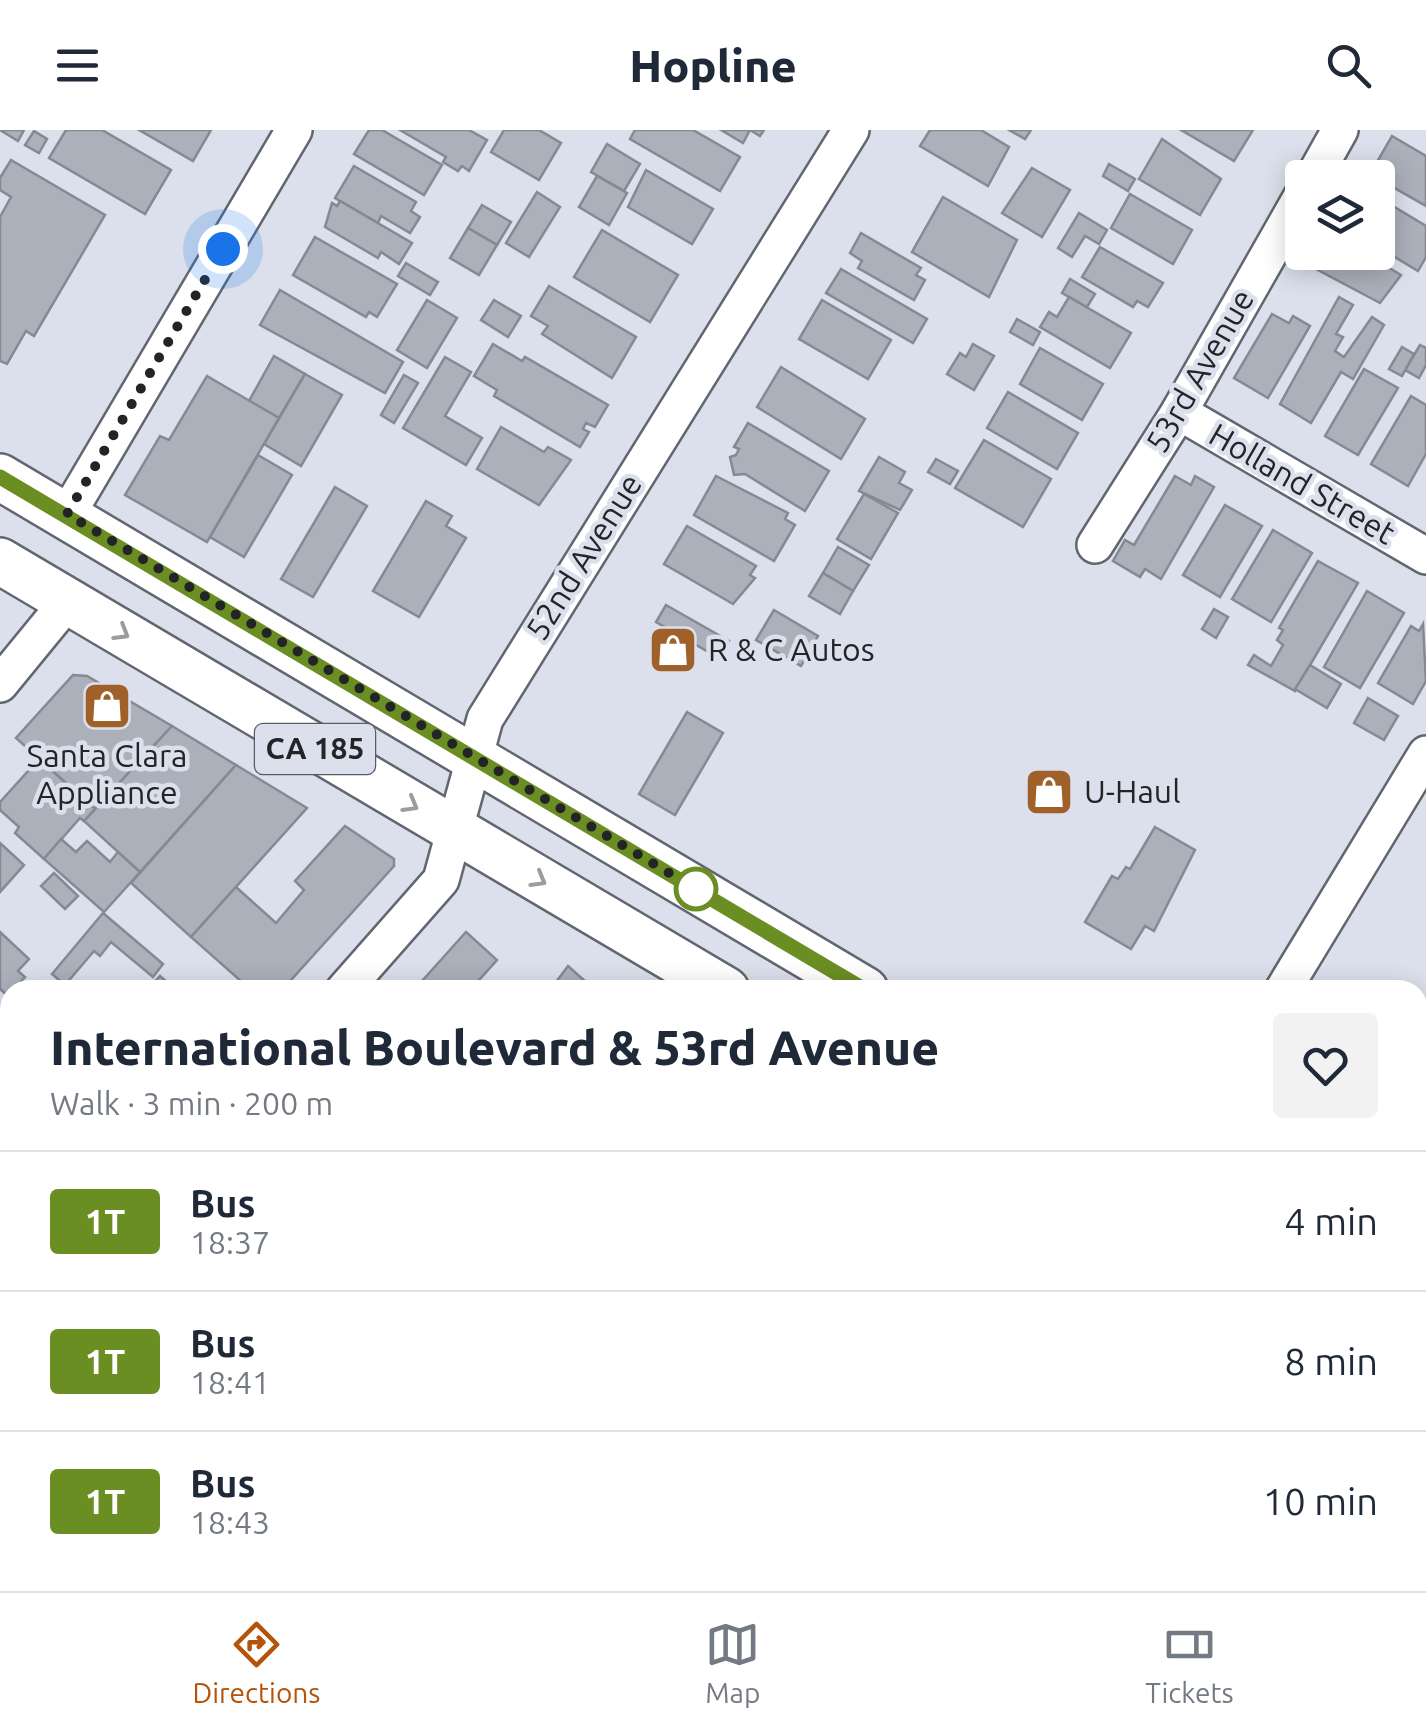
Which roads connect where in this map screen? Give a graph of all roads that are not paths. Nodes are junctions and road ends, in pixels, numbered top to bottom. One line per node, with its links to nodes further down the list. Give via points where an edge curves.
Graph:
1 (294, 130): 8 (street)
2 (851, 130): 15 (street, 52nd Avenue, via 485,718)
3 (1340, 130): 4 (street)
4 (1323, 160)
5 (1285, 226): 6 (street, 53rd Avenue)
6 (1179, 412): 9 (street, 53rd Avenue); 10 (street, Holland Street)
7 (0, 477): 8 (main road, CA 185)
8 (67, 514): 15 (main road, CA 185)
9 (1095, 545)
10 (1426, 556)
11 (0, 561): 12 (main road, CA 185)
12 (68, 601): 13 (street); 16 (main road, CA 185, one-way to 16)
13 (0, 684)
14 (1426, 754): 20 (street)
15 (474, 758): 16 (street, 52nd Avenue); 19 (main road, CA 185)
16 (455, 830): 17 (street, 52nd Avenue, via 441,880); 18 (main road, CA 185, one-way to 18)
17 (353, 980)
18 (709, 980)
19 (848, 980)
20 (1289, 980)

